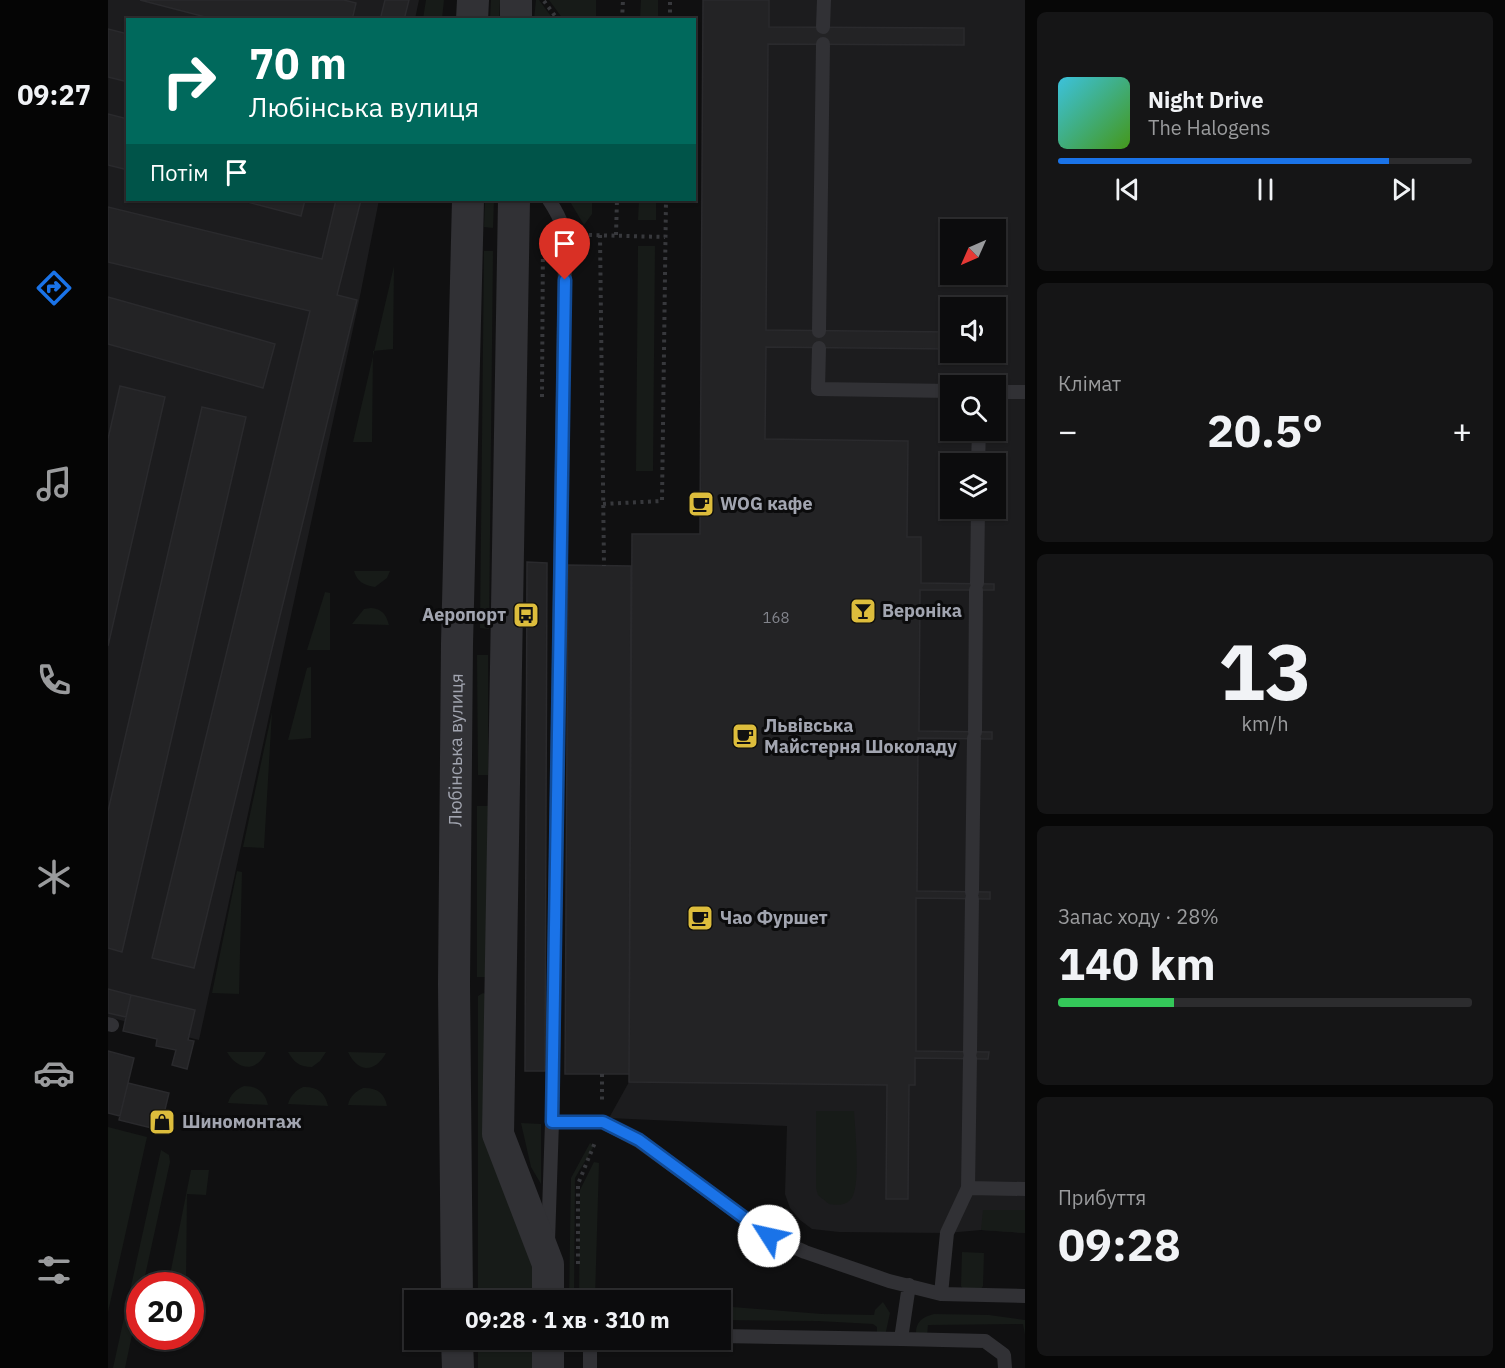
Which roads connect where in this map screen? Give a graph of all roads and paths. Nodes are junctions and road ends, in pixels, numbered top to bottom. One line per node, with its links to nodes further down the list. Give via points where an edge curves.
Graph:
1 (472, 0): 7 (street)
2 (516, 0): 8 (street)
3 (544, 0): 9 (path)
4 (623, 0): 10 (path)
5 (670, 0): 11 (path)
6 (824, 0): 12 (lane)
7 (472, 18)
8 (516, 18)
9 (557, 18)
10 (622, 18)
11 (670, 18)
12 (823, 27)
13 (823, 44): 23 (lane)
14 (468, 201): 38 (street, Любінська вулиця, via 457,644)
15 (514, 201): 36 (street, via 498,1134)
16 (550, 201): 32 (lane, via 562,221 565,235)
17 (617, 201): 21 (path)
18 (666, 201): 22 (path)
19 (589, 235): 20 (path)
20 (600, 235): 21 (path); 28 (path)
21 (616, 235): 22 (path)
22 (665, 237): 28 (path, via 662,501)
23 (819, 331)
24 (819, 348): 25 (lane, via 818,389)
25 (940, 391)
26 (1006, 392): 27 (lane)
27 (1025, 392)
28 (603, 504): 30 (path)
29 (978, 519): 34 (lane)
30 (604, 566)
31 (602, 1074): 33 (path)
32 (552, 1122): 33 (lane); 36 (lane)
33 (603, 1122): 36 (path, via 578,1184); 37 (lane, via 639,1140 769,1236 805,1252)
34 (968, 1188): 35 (lane); 40 (lane, via 947,1233)
35 (1025, 1189)
36 (563, 1265): 39 (street)
37 (909, 1285): 40 (lane); 43 (lane)
38 (457, 1290)
39 (552, 1290)
40 (941, 1294): 41 (lane)
41 (1025, 1296)
42 (731, 1336): 43 (lane)
43 (901, 1339): 50 (lane, via 986,1341 1004,1355)
44 (457, 1350): 47 (street)
45 (548, 1350): 48 (street)
46 (590, 1350): 49 (lane)
47 (458, 1368)
48 (548, 1368)
49 (590, 1368)
50 (1005, 1368)

